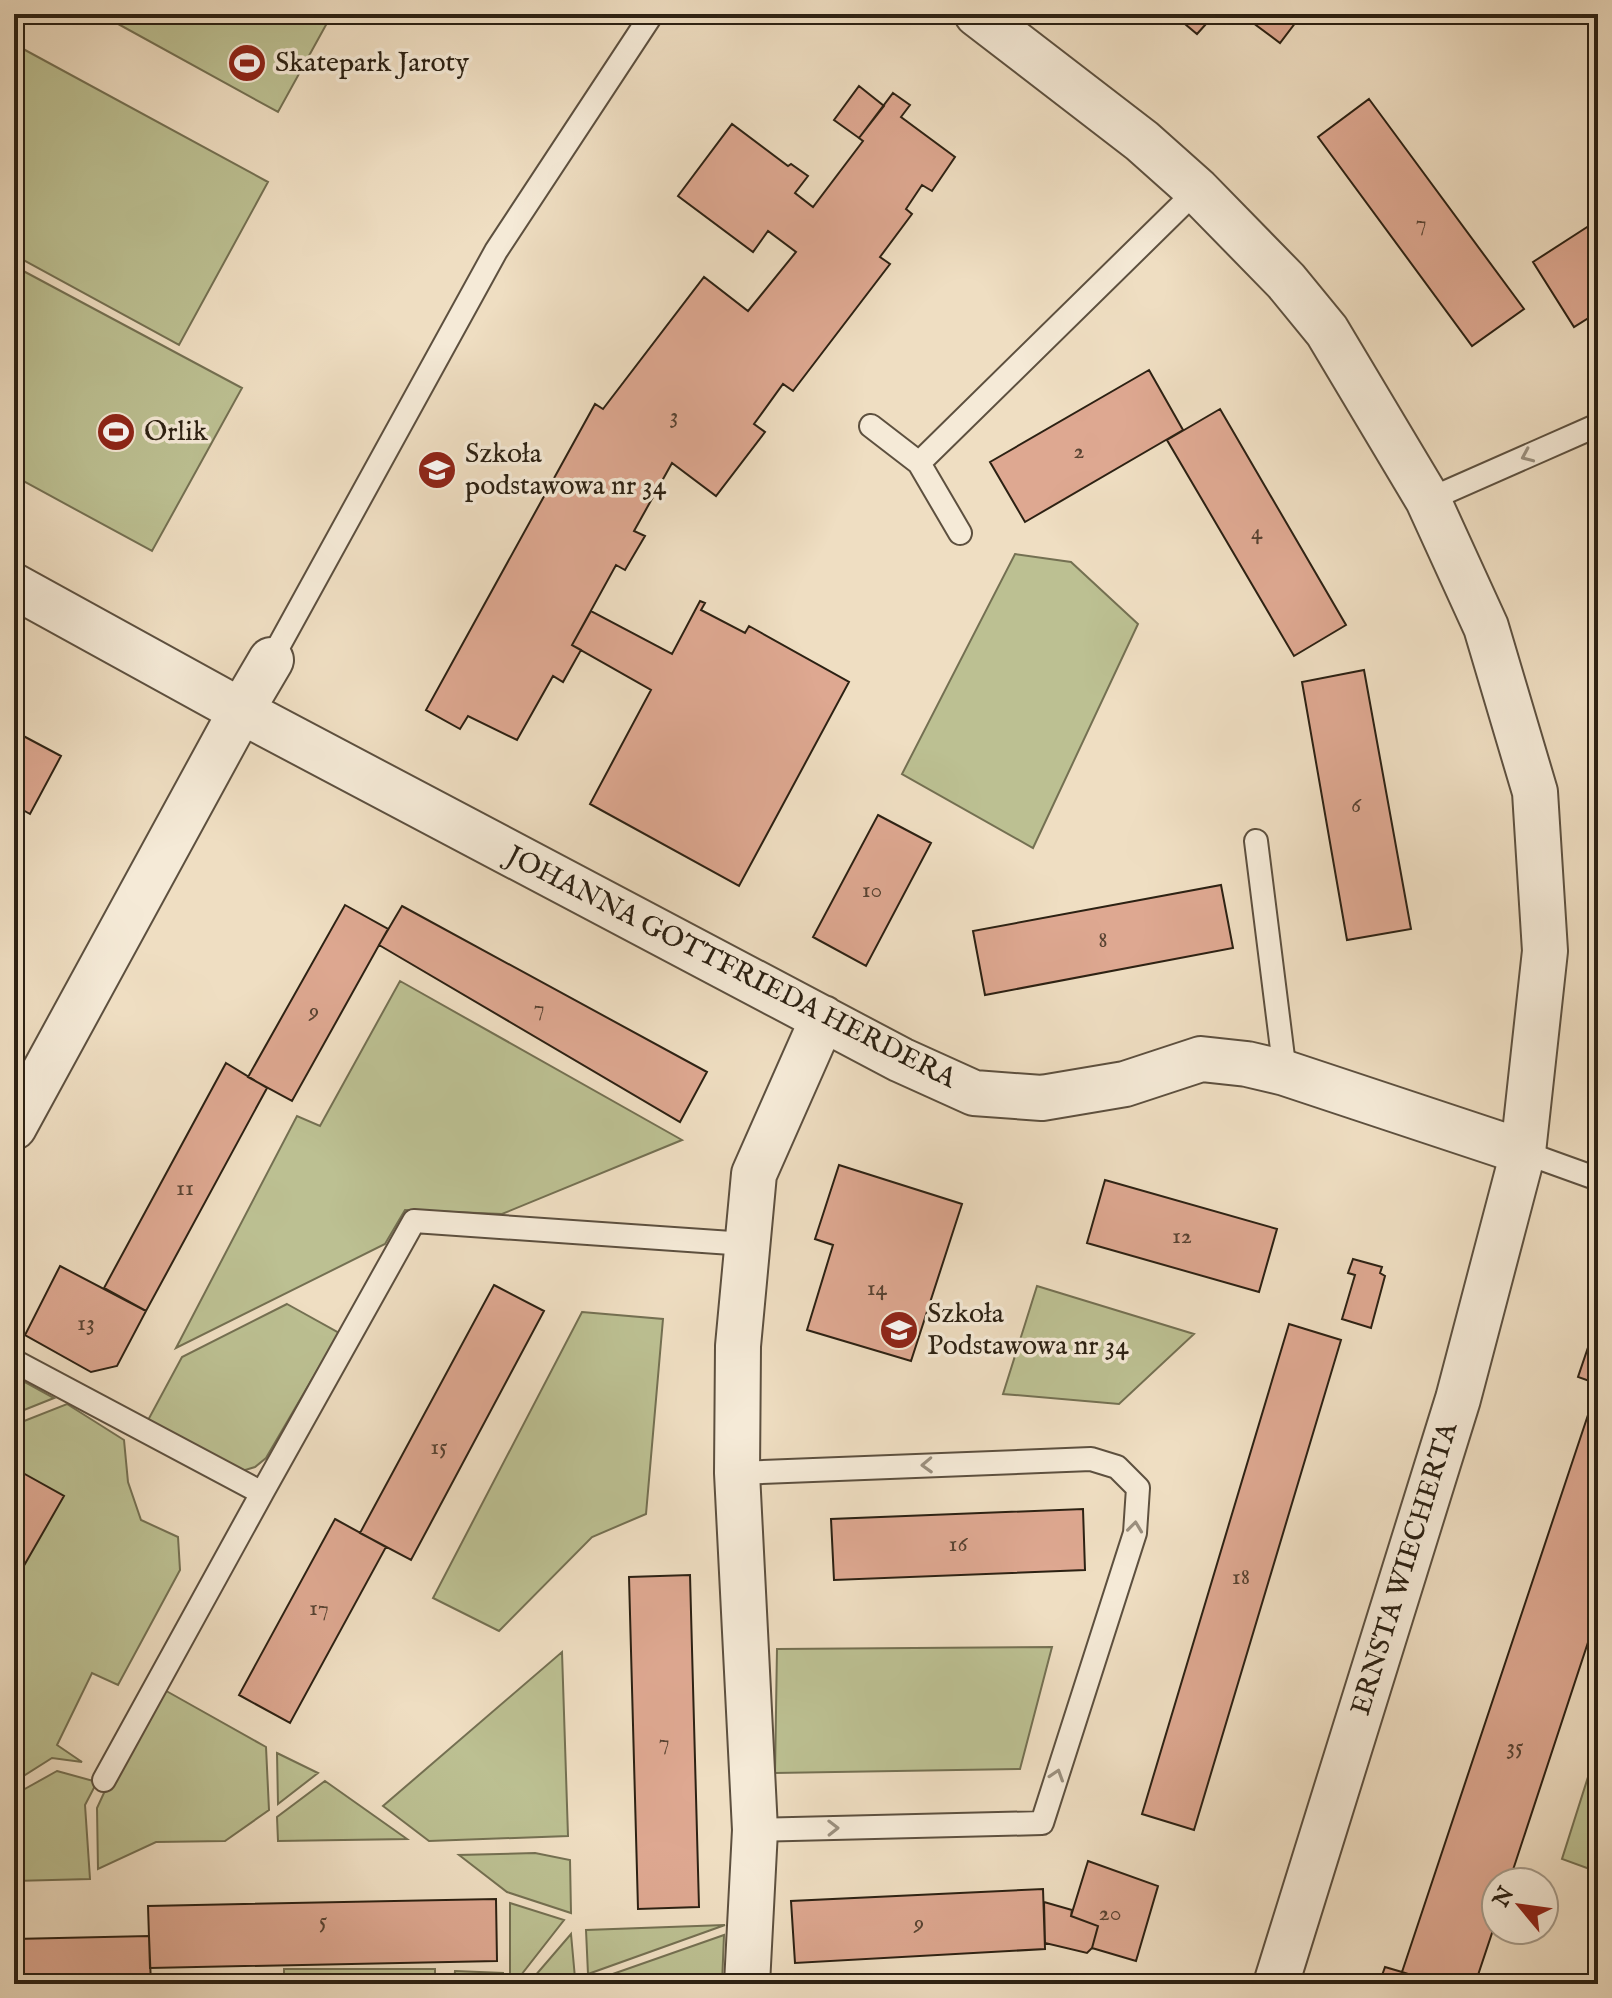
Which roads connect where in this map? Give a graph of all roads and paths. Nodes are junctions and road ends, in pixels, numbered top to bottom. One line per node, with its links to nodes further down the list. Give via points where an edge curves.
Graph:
1 (652, 14): 10 (lane, via 496,251)
2 (977, 14): 3 (street, ERNSTA WIECHERTA)
3 (1197, 190): 6 (lane); 7 (street, ERNSTA WIECHERTA, via 1327,331)
4 (1598, 425): 7 (lane, one-way to 7)
5 (871, 426): 6 (lane)
6 (919, 463): 8 (lane)
7 (1428, 500): 16 (street, ERNSTA WIECHERTA, via 1486,627 1535,792 1545,951)
8 (960, 533)
9 (14, 586): 11 (street, JOHANNA GOTTFRIEDA HERDERA)
10 (271, 660): 11 (street)
11 (241, 711): 13 (street, JOHANNA GOTTFRIEDA HERDERA); 15 (street)
12 (1256, 841): 14 (lane)
13 (823, 1018): 14 (street, JOHANNA GOTTFRIEDA HERDERA, via 974,1093 1042,1098 1125,1084 1201,1059); 18 (street, via 754,1174)
14 (1285, 1073): 16 (street, JOHANNA GOTTFRIEDA HERDERA)
15 (14, 1127)
16 (1523, 1152): 17 (lane); 25 (street, ERNSTA WIECHERTA, via 1458,1399)
17 (1598, 1179)
18 (746, 1244): 20 (street); 21 (lane, via 414,1221)
19 (14, 1361): 21 (lane)
20 (737, 1473): 23 (street); 23 (lane, one-way to 20, via 1042,1823 1135,1533 1138,1488 1117,1467 1091,1459)
21 (262, 1493): 22 (lane)
22 (104, 1780)
23 (755, 1830): 24 (street)
24 (747, 1984)
25 (1276, 1984)

